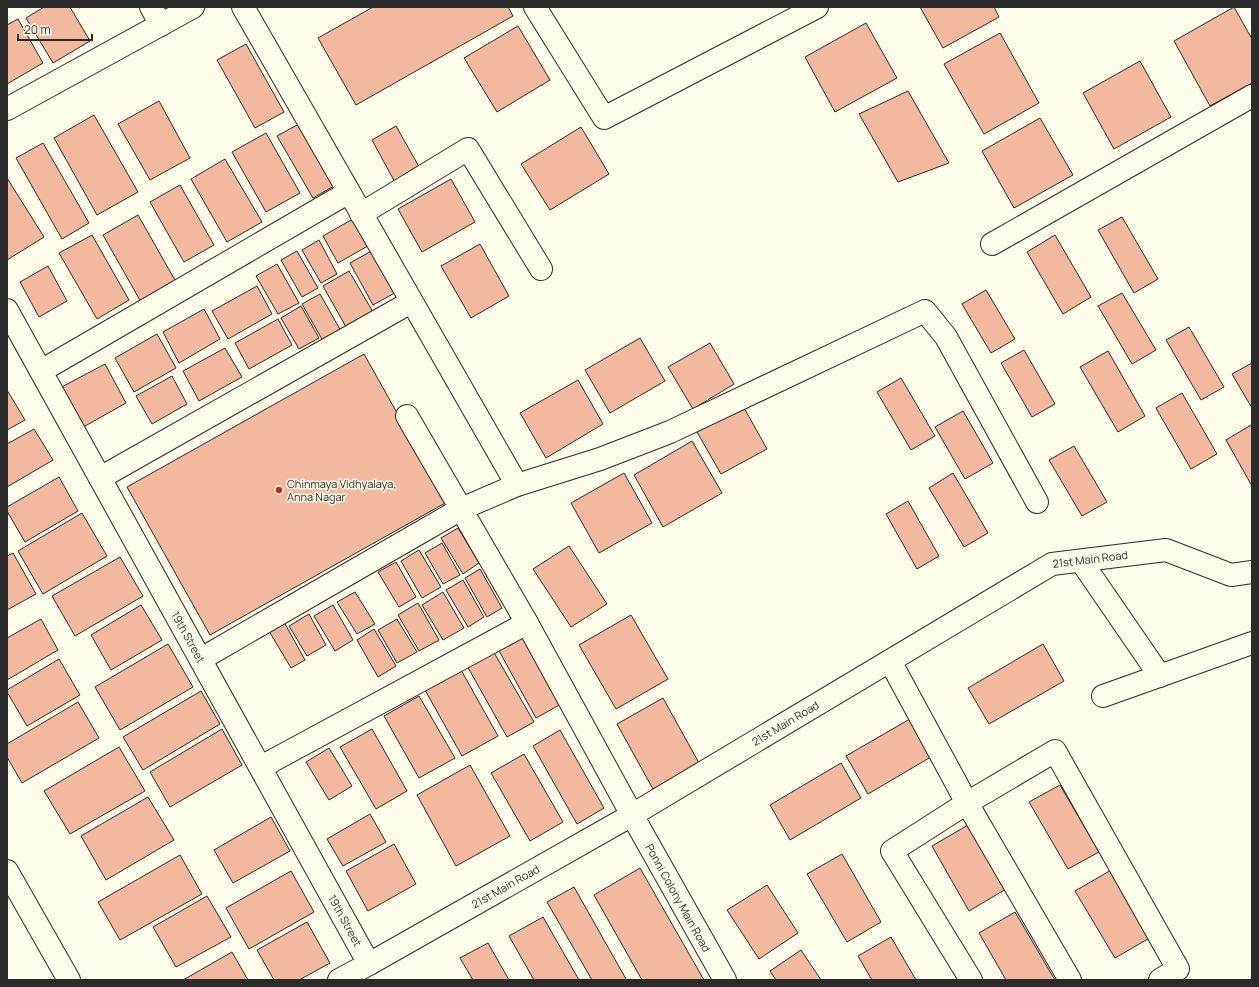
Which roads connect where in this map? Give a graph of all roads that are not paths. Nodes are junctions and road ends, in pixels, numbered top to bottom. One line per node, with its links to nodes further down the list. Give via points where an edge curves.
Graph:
1 (193, 7): 5 (street)
2 (243, 7): 8 (street)
3 (535, 7): 4 (street, via 604,118)
4 (817, 7)
5 (156, 16): 7 (street)
6 (1252, 96): 10 (street)
7 (7, 109)
8 (349, 192): 9 (street); 14 (street)
9 (361, 214): 11 (street, via 468,149); 12 (street)
10 (992, 244)
11 (541, 269)
12 (411, 302): 16 (street); 17 (street)
13 (7, 310): 14 (street, 19th Street)
14 (41, 371): 16 (street, 19th Street)
15 (407, 416): 19 (street, Ponni Colony Main Road)
16 (100, 478): 24 (street, 19th Street)
17 (517, 485): 18 (street, via 600,459 670,432 925,311 946,337); 19 (street)
18 (1037, 502)
19 (461, 509): 22 (street, Ponni Colony Main Road); 24 (street)
20 (1081, 561): 21 (street, 21st Main Road, via 1166,550 1231,575); 25 (street, 21st Main Road, via 1052,564); 26 (street)
21 (1252, 572)
22 (527, 623): 28 (street); 30 (street, Ponni Colony Main Road)
23 (1252, 643): 26 (street)
24 (201, 659): 28 (street, 19th Street)
25 (890, 661): 29 (street); 30 (street, 21st Main Road)
26 (1160, 676): 27 (street)
27 (1103, 696)
28 (261, 767): 32 (street, 19th Street)
29 (967, 803): 36 (street, via 892,852); 37 (street); 38 (street, via 1055,750 1178,969)
30 (632, 815): 32 (street, 21st Main Road); 35 (street, Ponni Colony Main Road)
31 (7, 870): 33 (street)
32 (369, 964): 34 (street, 21st Main Road)
33 (69, 980)
34 (338, 980)
35 (725, 980)
36 (971, 980)
37 (1070, 980)
38 (1160, 980)

